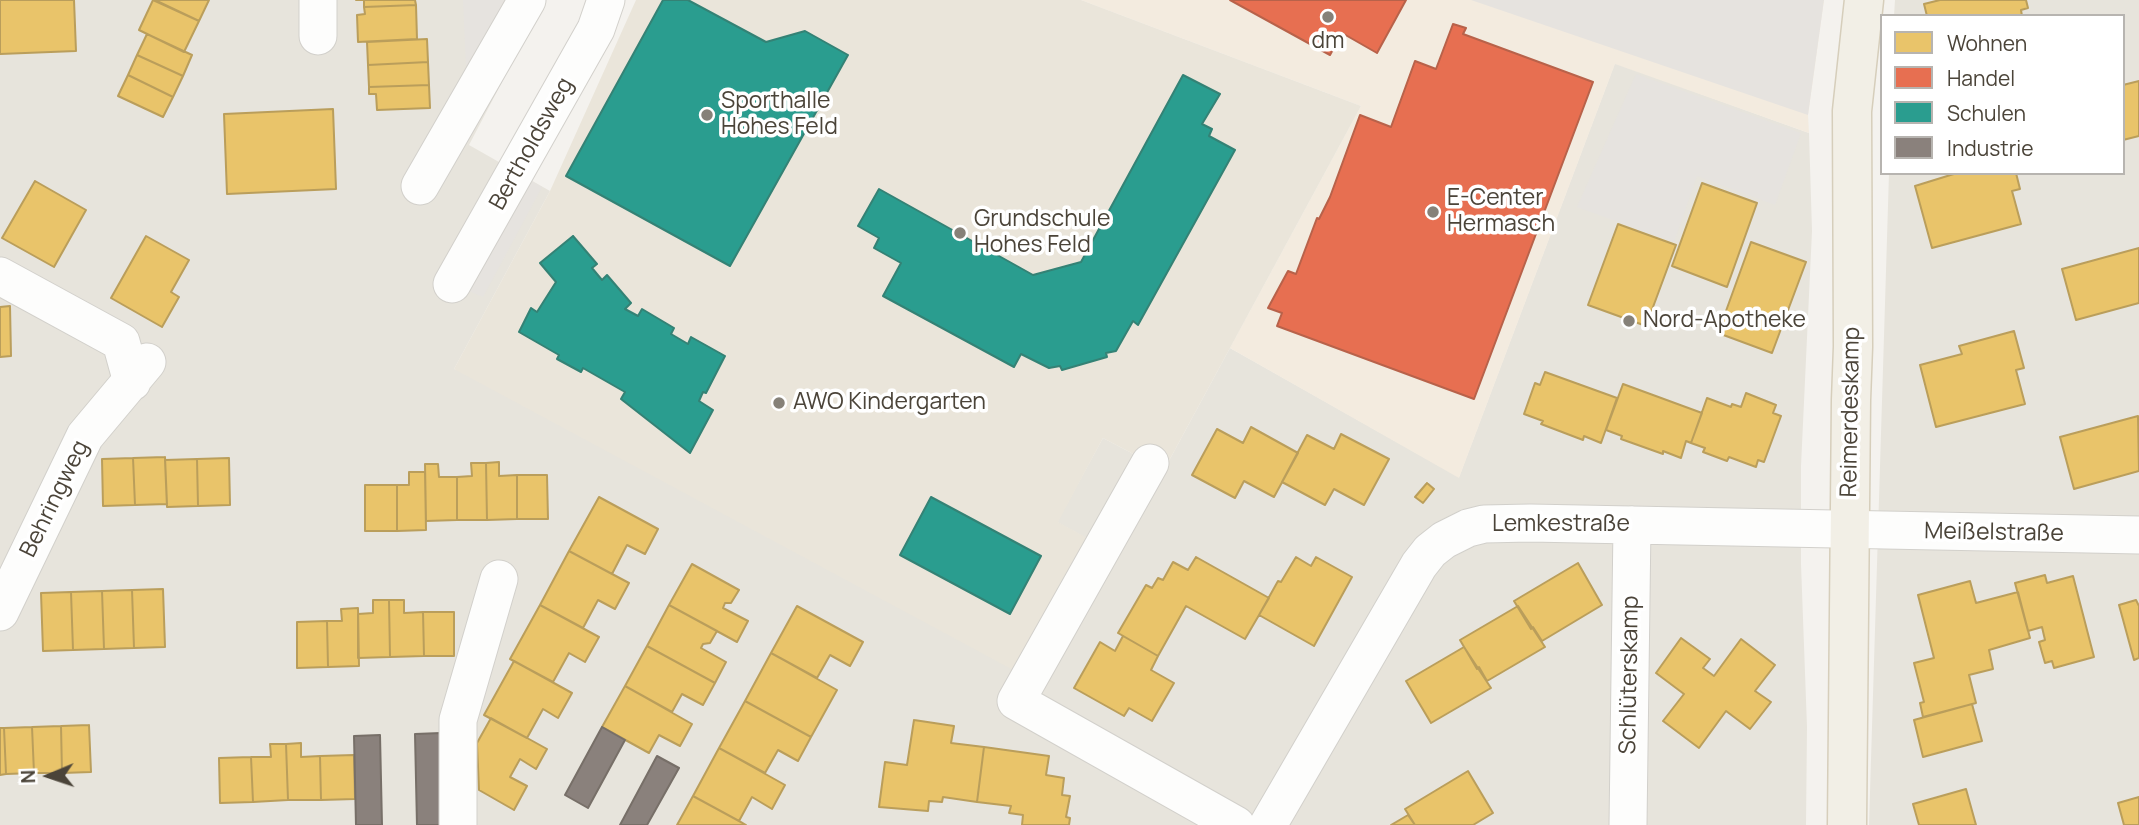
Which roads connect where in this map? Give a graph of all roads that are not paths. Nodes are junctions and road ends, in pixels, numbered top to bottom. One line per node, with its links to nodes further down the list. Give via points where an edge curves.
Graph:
1 (318, 0): 5 (street)
2 (527, 0): 6 (street)
3 (606, 0): 8 (street, Bertholdsweg, via 596,29)
4 (1864, 0): 11 (main road, Reimerdeskamp, via 1852,111)
5 (318, 36)
6 (420, 186)
7 (0, 276): 14 (street, Behringweg, via 121,342 140,372 85,436)
8 (452, 284)
9 (1150, 463): 16 (street, via 1016,701)
10 (1632, 525): 11 (street, Lemkestraße); 17 (street, Lemkestraße, via 1484,524 1457,532 1430,551); 18 (street, Schlüterskamp)
11 (1850, 530): 12 (street, Meißelstraße); 19 (main road, Reimerdeskamp)
12 (2139, 535)
13 (499, 579): 15 (street, via 458,720)
14 (3, 597)
15 (458, 825)
16 (1236, 825)
17 (1268, 825)
18 (1628, 825)
19 (1847, 825)

